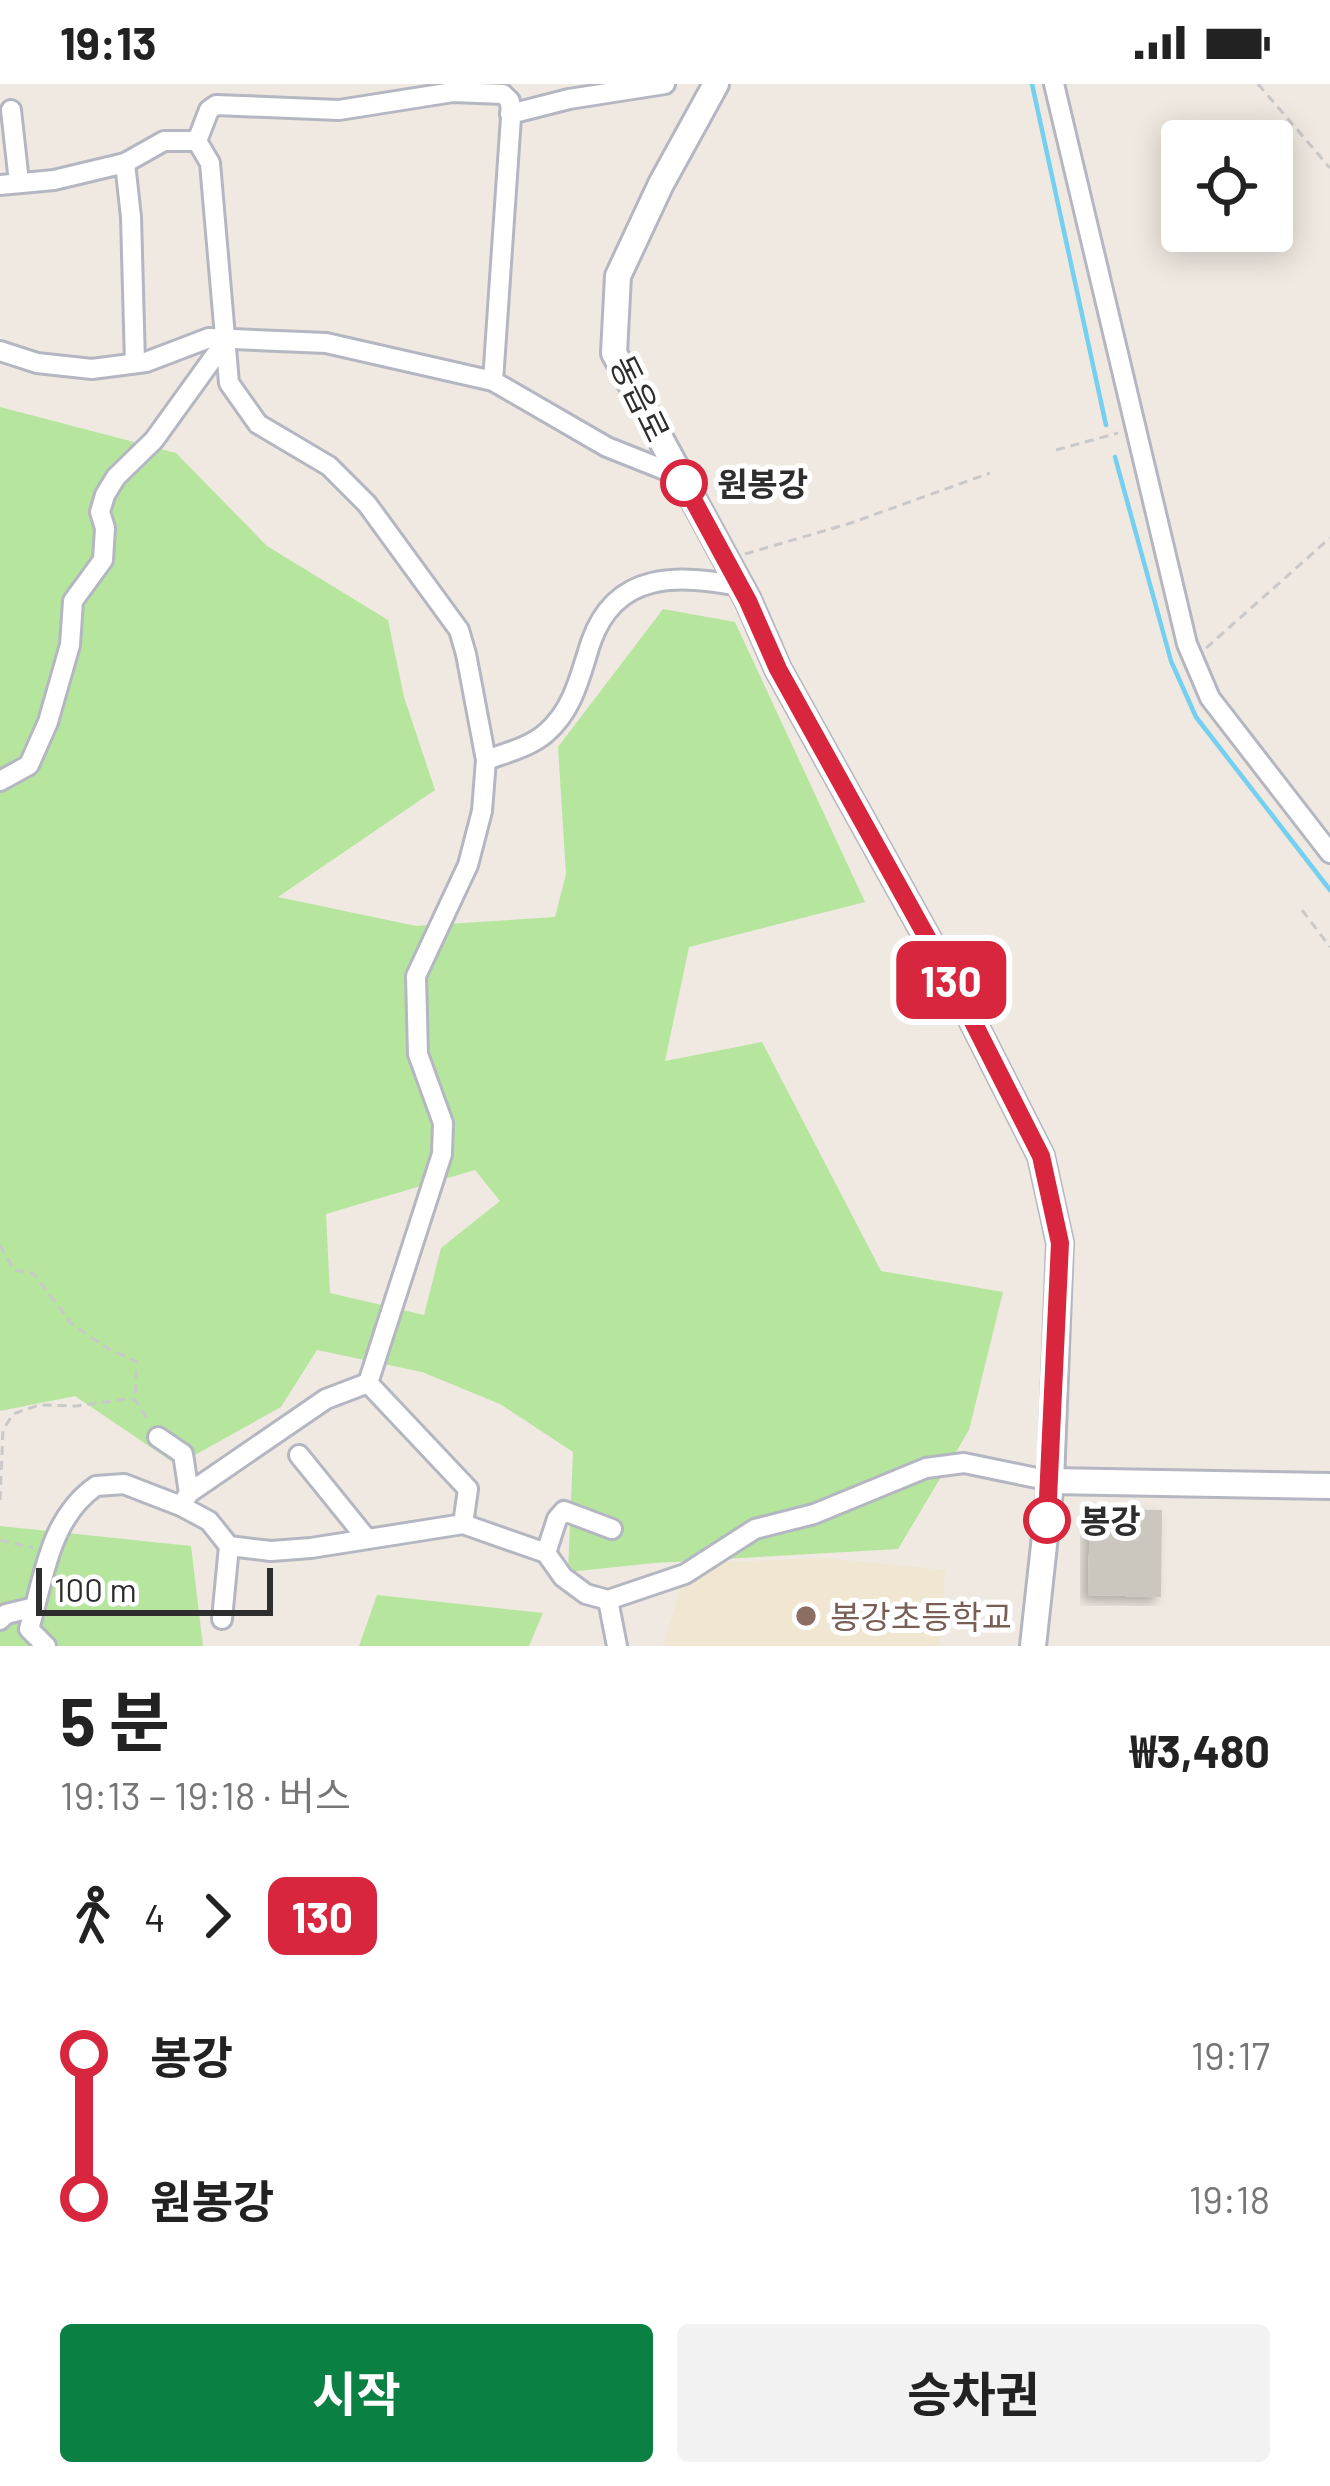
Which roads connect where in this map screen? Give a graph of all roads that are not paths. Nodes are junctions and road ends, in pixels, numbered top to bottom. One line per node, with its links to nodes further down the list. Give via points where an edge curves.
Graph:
1 (665, 84): 5 (street)
2 (716, 84): 13 (main road, 동읍로, via 618,276 614,319 614,353)
3 (1054, 84): 17 (street, via 1191,656 1210,698)
4 (11, 110): 8 (street)
5 (510, 114): 6 (street, via 503,94 453,92 339,110 215,106); 12 (street)
6 (197, 141): 7 (street, via 164,140); 9 (street, via 210,163)
7 (125, 164): 8 (street); 11 (street)
8 (10, 184)
9 (226, 339): 11 (street); 12 (street, via 326,343); 15 (street, via 229,383 258,424 329,466 367,504 459,630); 16 (street, via 105,495 103,560 73,601 49,722 29,765)
10 (3, 355): 11 (street, via 92,369)
11 (135, 363)
12 (493, 381): 13 (street, via 607,447)
13 (680, 476): 14 (main road, 동읍로)
14 (740, 586): 15 (street, via 689,577 637,588 610,608 575,693 545,734); 21 (main road, 동읍로, via 1041,1156 1060,1243)
15 (486, 760): 18 (street, via 468,865 416,976 418,1054 443,1123 442,1154)
16 (0, 781)
17 (1330, 854)
18 (368, 1383): 23 (street, via 326,1399); 24 (street, via 469,1489)
19 (158, 1437): 23 (street, via 183,1454)
20 (298, 1455): 26 (street)
21 (1051, 1480): 22 (main road); 29 (street, via 964,1463 926,1468 755,1529 685,1574); 35 (main road, 동읍로)
22 (1330, 1486)
23 (185, 1500): 27 (street); 30 (street, via 124,1484 96,1486 47,1551)
24 (463, 1524): 26 (street); 28 (street)
25 (612, 1529): 28 (street, via 564,1511)
26 (367, 1539): 27 (street, via 271,1552)
27 (229, 1546): 31 (street)
28 (546, 1552): 29 (street, via 563,1577)
29 (608, 1600): 34 (street)
30 (35, 1607): 32 (street); 33 (street, via 29,1629)
31 (222, 1619)
32 (0, 1620)
33 (46, 1646)
34 (617, 1646)
35 (1033, 1646)

